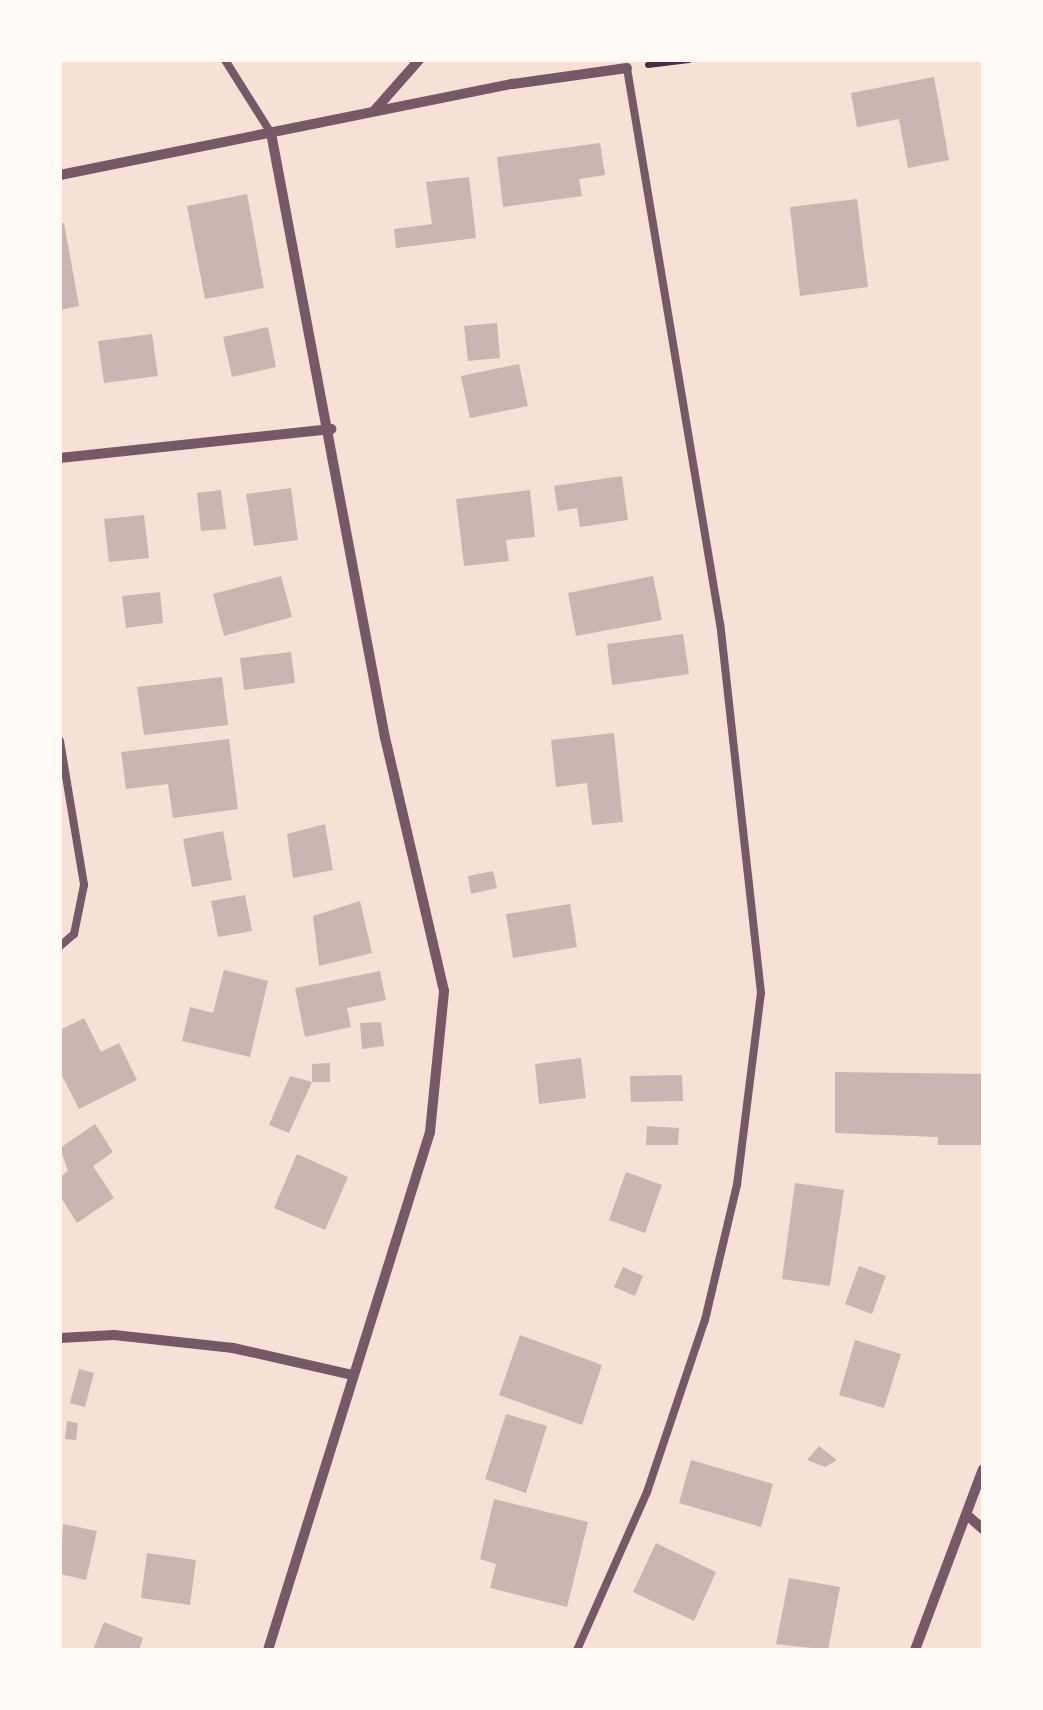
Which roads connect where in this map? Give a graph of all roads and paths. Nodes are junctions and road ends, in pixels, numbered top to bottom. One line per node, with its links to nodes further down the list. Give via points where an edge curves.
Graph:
1 (226, 60): 6 (lane)
2 (418, 60): 5 (street)
3 (689, 60): 4 (path)
4 (628, 68): 5 (street); 18 (lane, via 720,624 761,993 736,1185 706,1320 647,1492)
5 (373, 112): 6 (street)
6 (271, 133): 7 (street); 8 (street)
7 (60, 176)
8 (330, 429): 9 (street); 13 (street, via 385,738 444,991 430,1132)
9 (60, 458)
10 (60, 742): 11 (lane, via 84,884 74,934)
11 (60, 946)
12 (60, 1338): 13 (street, via 114,1335 232,1348)
13 (353, 1375): 17 (street)
14 (983, 1469): 15 (street)
15 (968, 1516): 16 (street); 19 (street)
16 (983, 1529)
17 (268, 1650)
18 (577, 1650)
19 (915, 1650)

